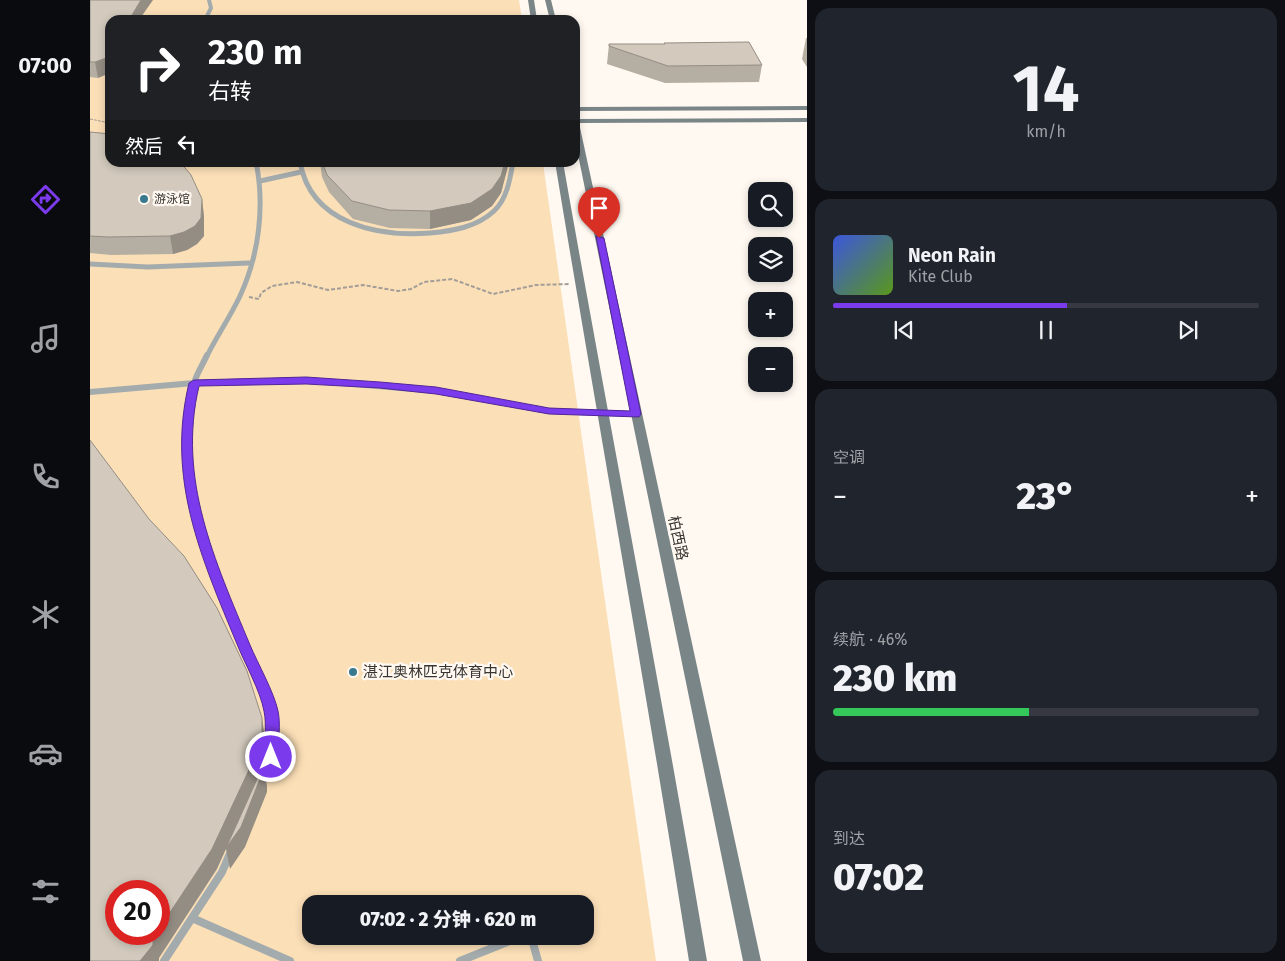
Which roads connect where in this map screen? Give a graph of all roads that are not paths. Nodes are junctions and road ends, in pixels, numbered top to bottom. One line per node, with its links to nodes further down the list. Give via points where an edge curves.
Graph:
1 (209, 0): 4 (lane, via 211,8)
2 (530, 0): 5 (main road)
3 (548, 0): 6 (main road)
4 (208, 15)
5 (533, 15)
6 (552, 15)
7 (807, 108): 8 (main road)
8 (580, 109)
9 (807, 120): 10 (main road)
10 (580, 121)
11 (580, 145): 23 (main road, 柏西路)
12 (257, 167): 17 (lane)
13 (300, 167): 16 (lane)
14 (511, 167): 16 (lane, via 507,190 495,210 478,223 467,229 401,234 368,232 336,216 322,204)
15 (560, 167): 22 (main road)
16 (301, 172): 17 (lane)
17 (260, 181): 18 (lane, via 260,220)
18 (249, 263): 19 (lane, via 148,267); 20 (lane, via 240,296)
19 (90, 264)
20 (194, 383): 21 (lane); 22 (lane, via 306,380 380,385 436,390 549,411); 24 (lane, via 187,438 189,486 198,527 271,711 271,757)
21 (90, 392)
22 (602, 414): 23 (lane); 33 (main road)
23 (636, 414): 34 (main road, 柏西路)
24 (258, 794)
25 (234, 846): 26 (lane, via 222,872)
26 (192, 918): 29 (lane); 30 (lane)
27 (500, 945): 31 (lane)
28 (534, 945): 32 (lane)
29 (164, 961)
30 (290, 961)
31 (460, 961)
32 (538, 961)
33 (698, 961)
34 (752, 961)

